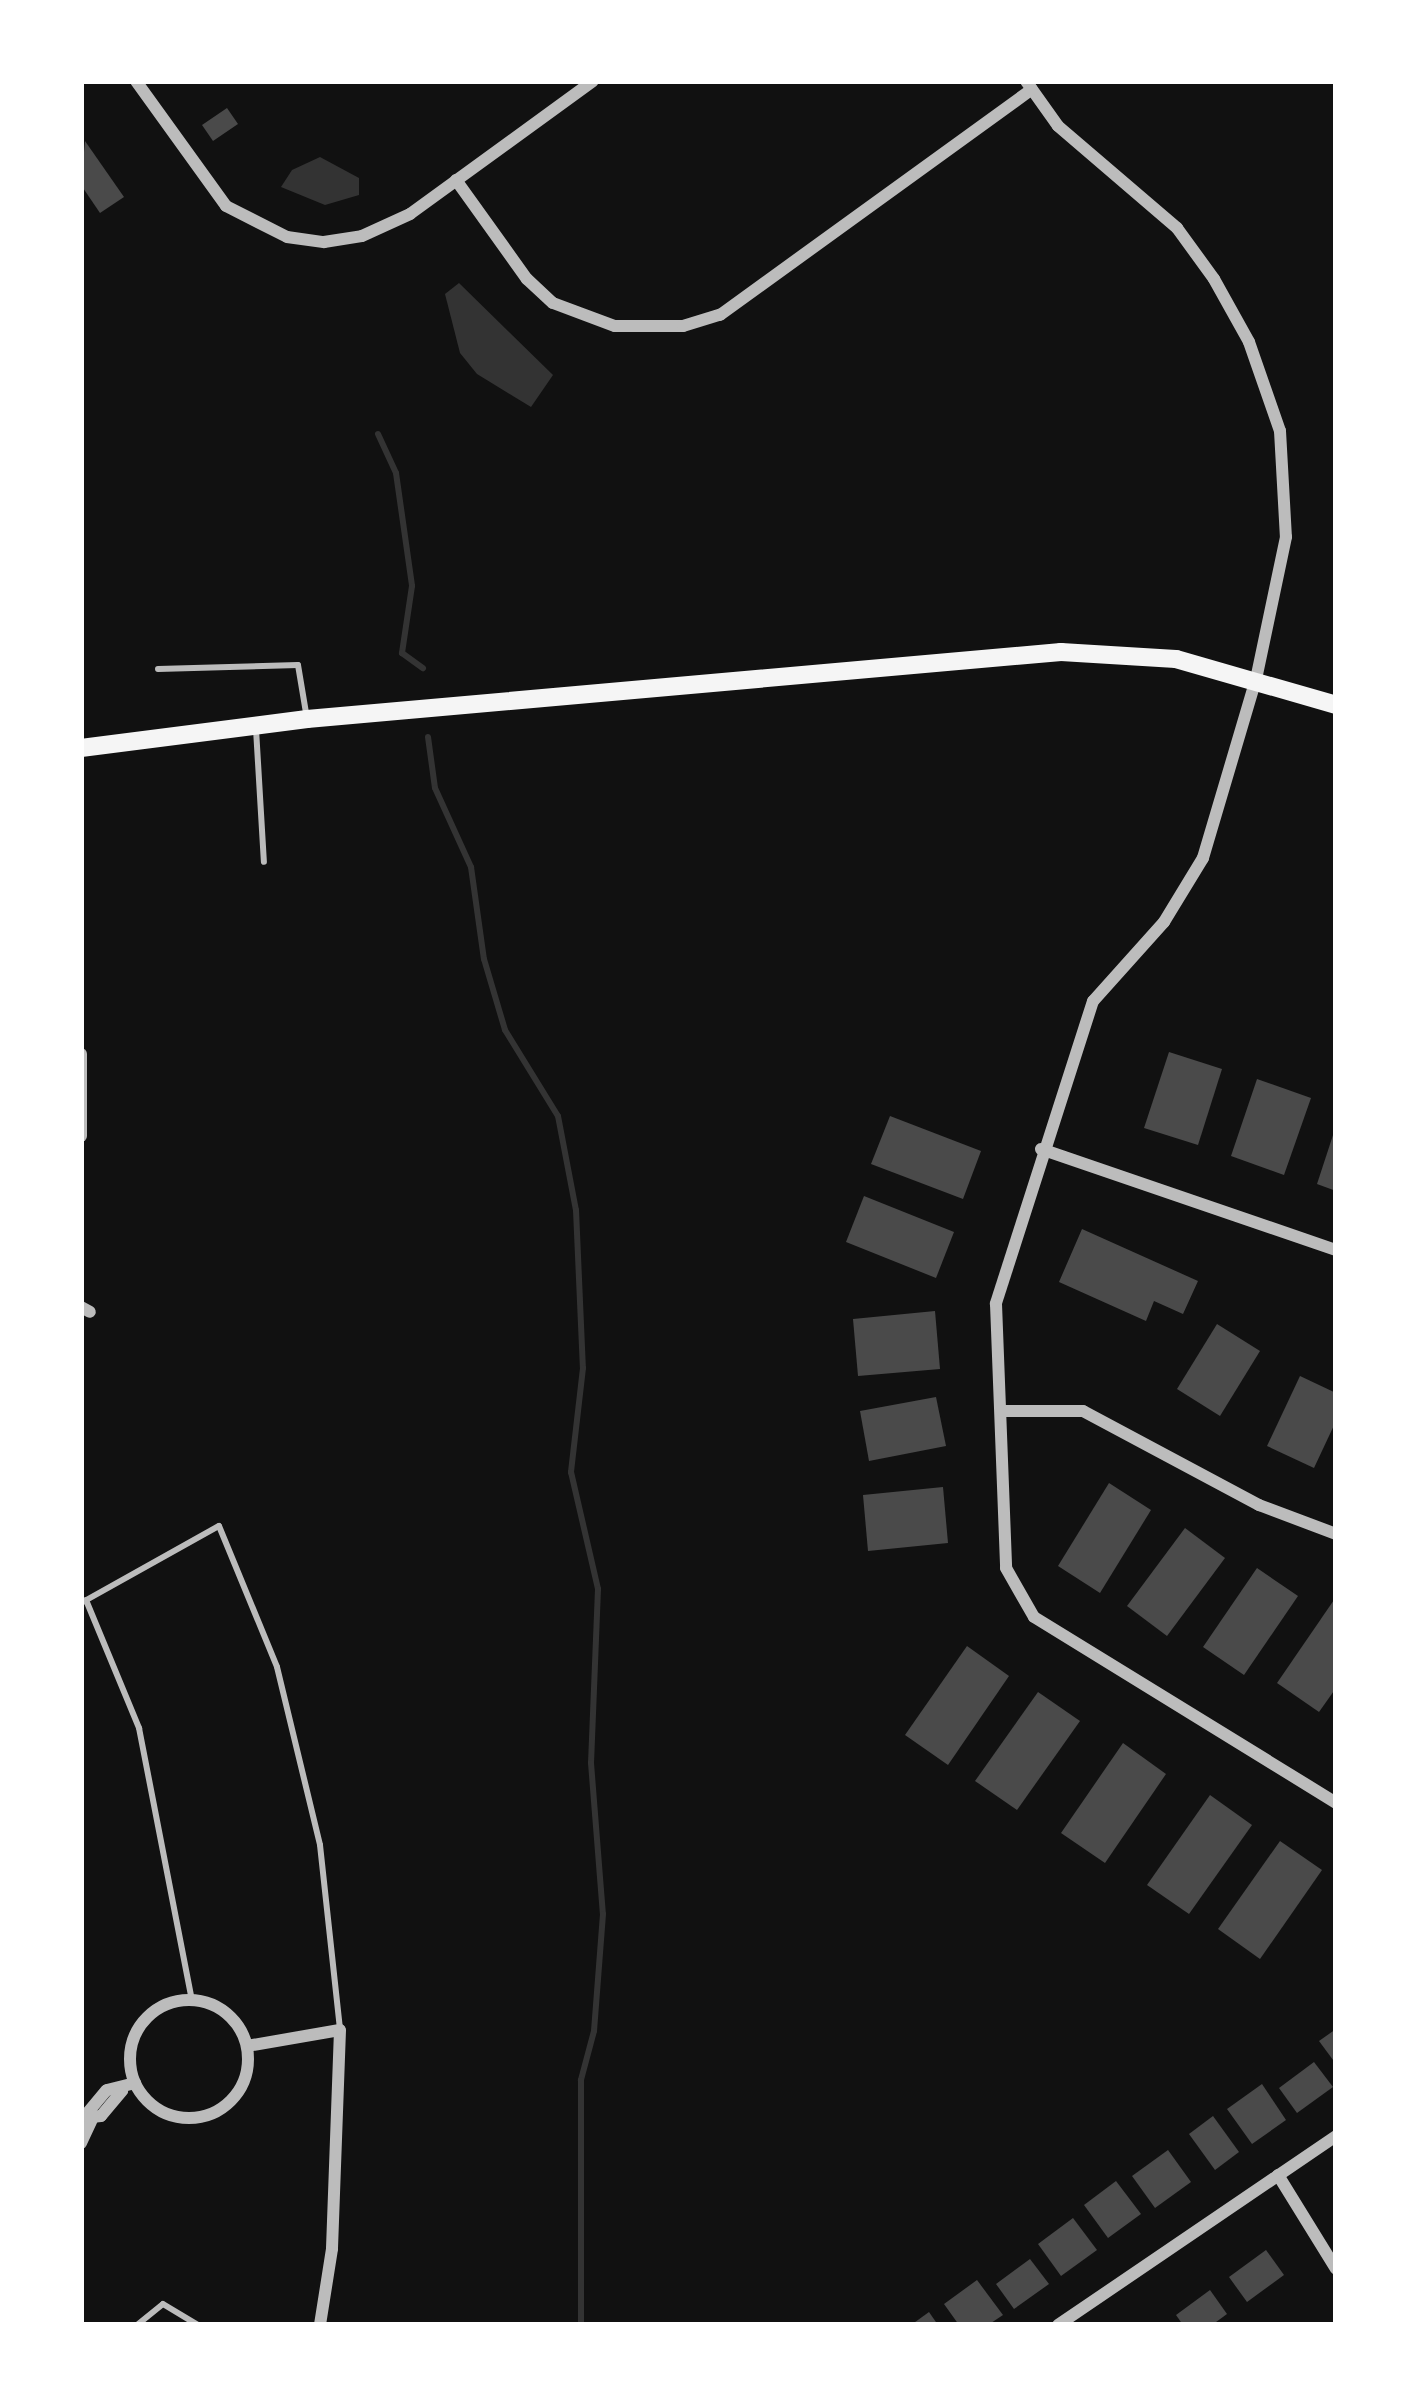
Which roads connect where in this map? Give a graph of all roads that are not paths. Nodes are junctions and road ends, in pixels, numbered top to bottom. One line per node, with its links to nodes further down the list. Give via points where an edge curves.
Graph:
1 (136, 81): 4 (street, via 212,192 256,226 287,237 362,236)
2 (593, 81): 4 (street)
3 (1029, 85): 4 (street, via 720,314 682,326 615,326 553,303 527,280); 6 (street, via 1058,126 1177,228 1214,278 1267,387 1280,431 1286,537)
4 (455, 180)
5 (158, 669): 8 (lane, via 298,665)
6 (1256, 679): 7 (main road); 8 (main road, via 1177,659 1060,652); 14 (street, via 1203,857 1164,922 1093,1001)
7 (1336, 704)
8 (307, 719): 9 (main road)
9 (256, 726): 10 (main road); 11 (lane)
10 (81, 748)
11 (264, 862)
12 (81, 1054): 13 (street)
13 (81, 1136)
14 (1041, 1149): 15 (street); 16 (street, via 996,1304)
15 (1336, 1250)
16 (1002, 1412): 17 (street, via 1062,1407 1121,1424 1258,1505); 19 (street, via 1006,1568 1023,1606)
17 (1336, 1534)
18 (84, 1601): 20 (lane, via 139,1728); 21 (lane, via 219,1526 277,1667 320,1846)
19 (1336, 1803)
20 (192, 2000): 22 (street, via 229,2016); 23 (street, via 172,2002 140,2025 131,2044)
21 (340, 2030): 22 (street); 31 (street, via 332,2249)
22 (247, 2046): 23 (street, via 241,2087 214,2112 160,2110)
23 (135, 2084): 24 (street, via 90,2102)
24 (86, 2117): 26 (street)
25 (1336, 2136): 27 (street)
26 (81, 2143)
27 (1278, 2175): 28 (street); 32 (street)
28 (1336, 2269)
29 (136, 2325): 30 (lane, via 163,2304)
30 (197, 2325)
31 (320, 2325)
32 (1058, 2325)

